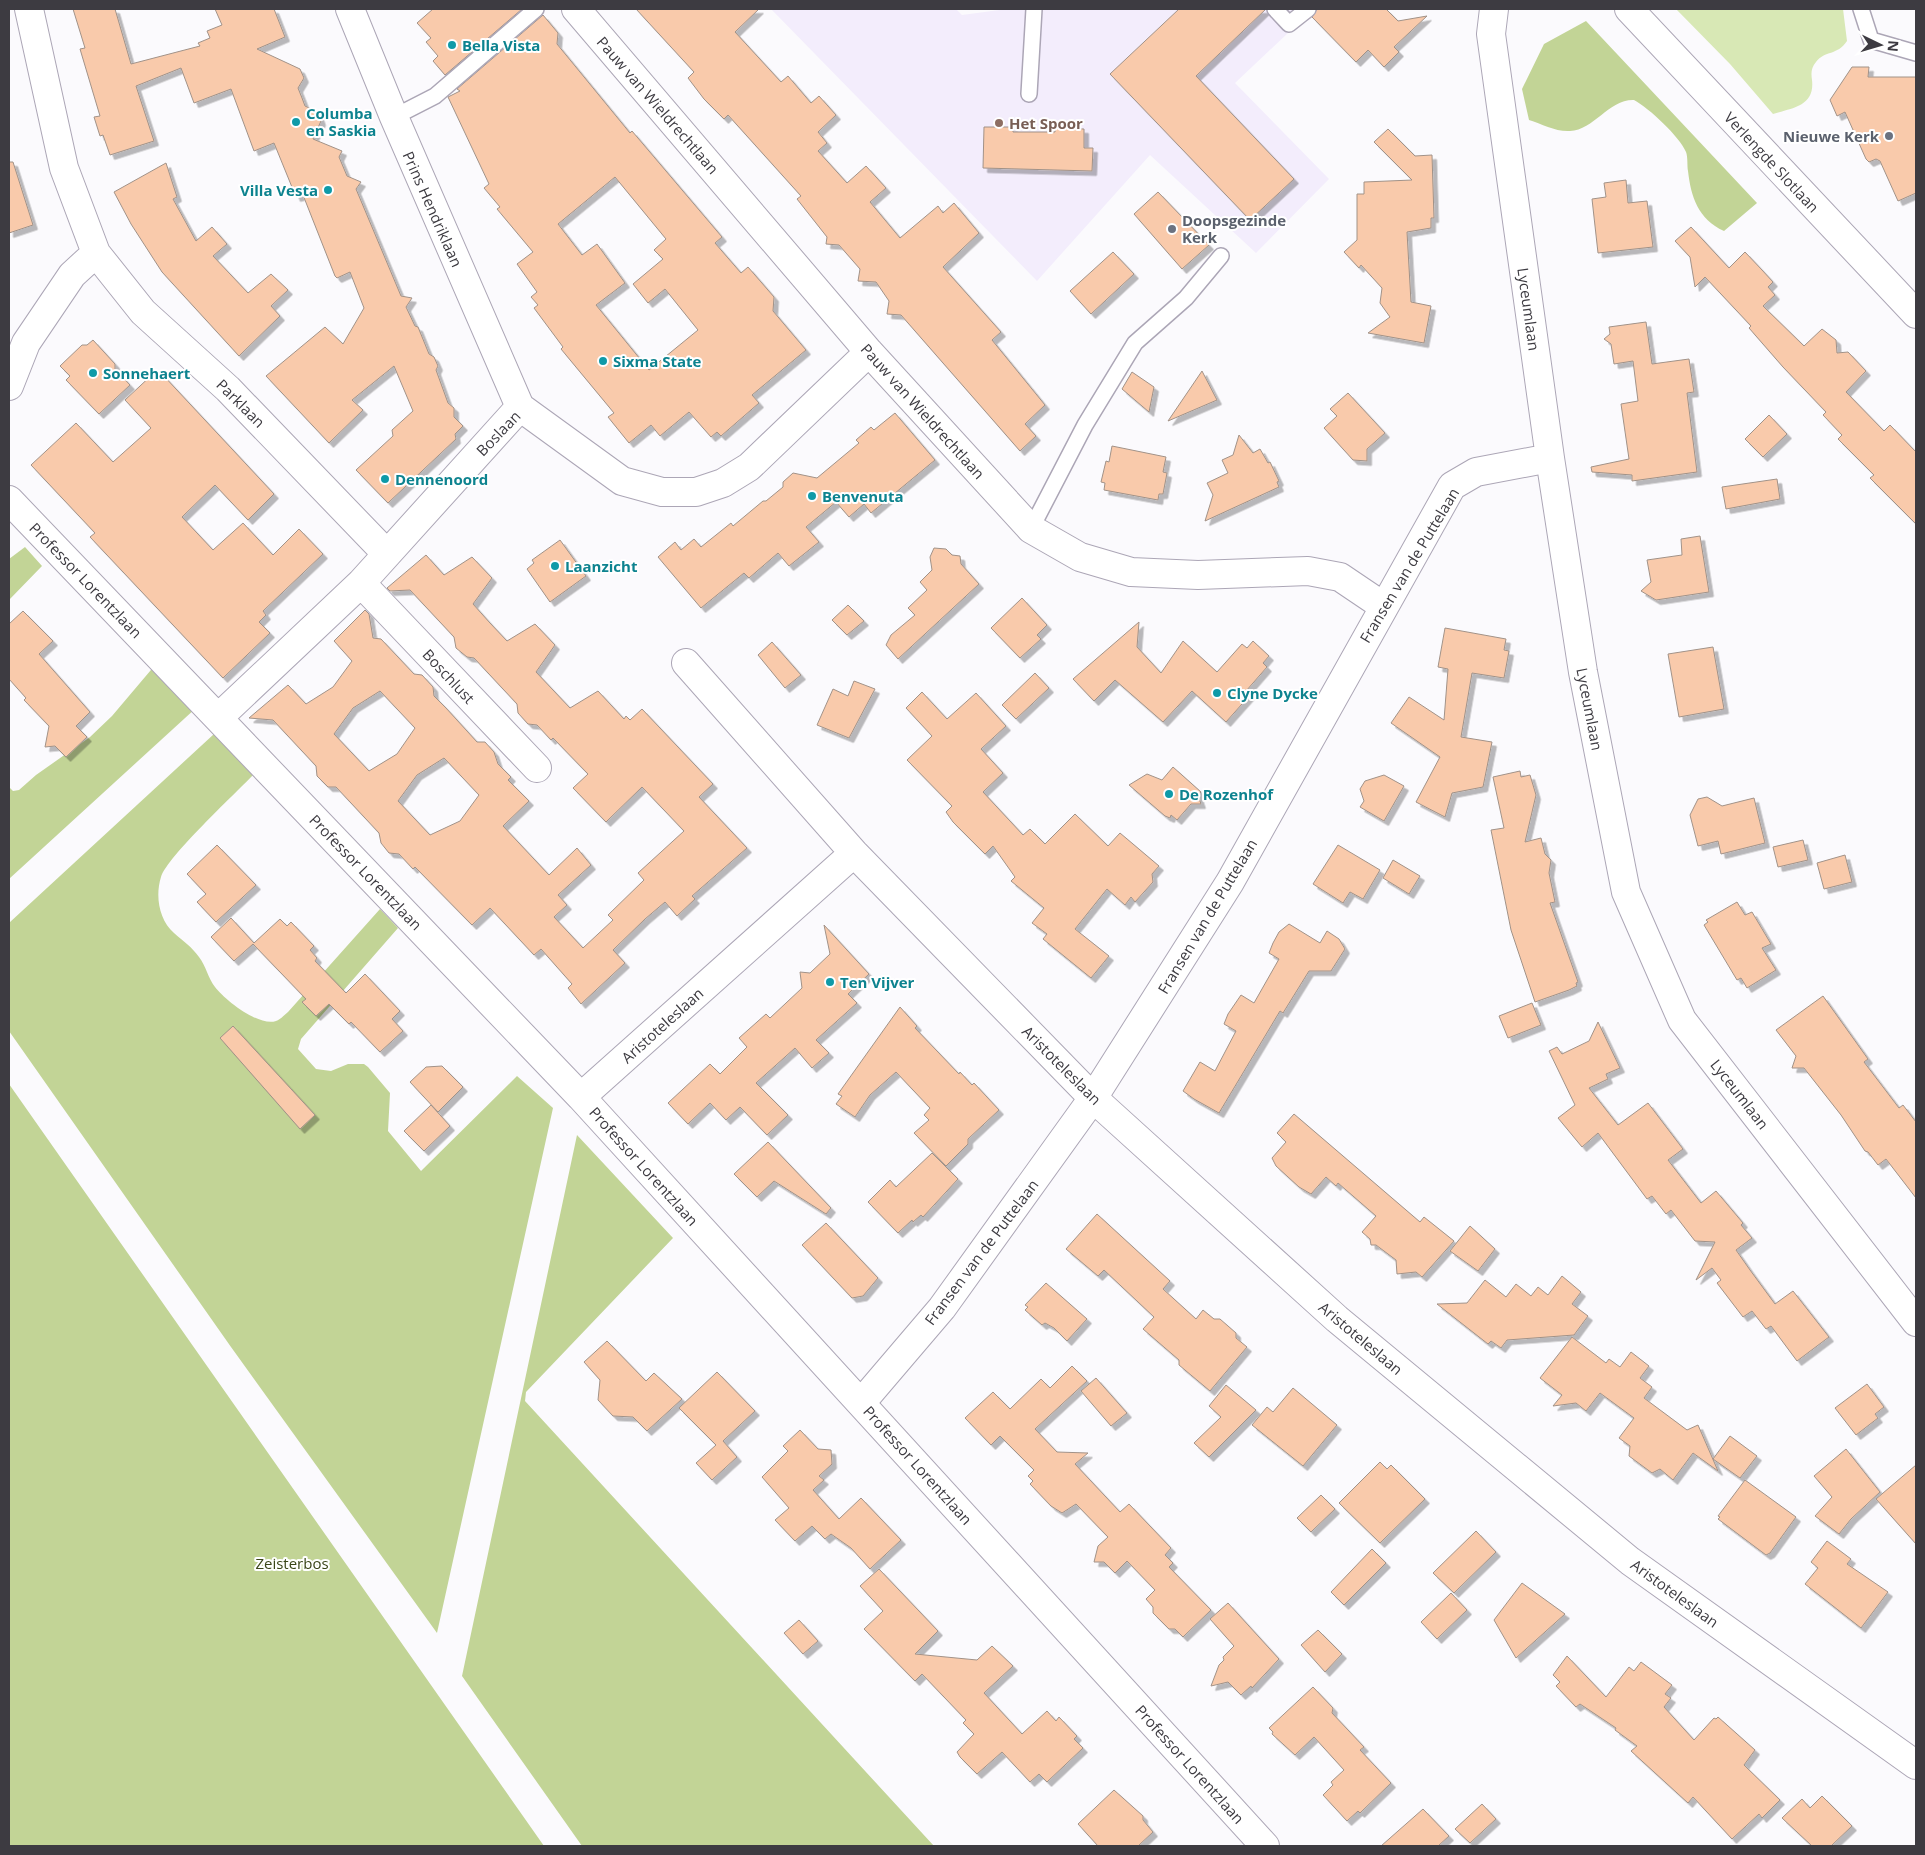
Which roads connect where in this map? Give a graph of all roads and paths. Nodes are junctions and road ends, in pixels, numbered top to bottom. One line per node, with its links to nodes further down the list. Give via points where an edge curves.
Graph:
1 (29, 9): 14 (street, Parklaan, via 64,168)
2 (536, 9): 13 (lane, via 435,96)
3 (576, 9): 17 (street, Pauw van Wieldrechtlaan)
4 (1034, 9): 12 (lane)
5 (1275, 9): 6 (lane, via 1289,24)
6 (1308, 9)
7 (1494, 9): 20 (street, Lyceumlaan, via 1491,34)
8 (1629, 9): 16 (street, Verlengde Slotlaan)
9 (1861, 9): 11 (lane, via 1871,40)
10 (354, 11): 13 (street, Prins Hendriklaan)
11 (1916, 53)
12 (1030, 94)
13 (394, 117): 19 (street, Prins Hendriklaan)
14 (96, 253): 18 (street, via 72,275 26,343); 23 (street, Parklaan, via 143,312 228,389)
15 (1221, 256): 22 (lane, via 1186,298 1135,343 1085,426)
16 (1916, 314)
17 (869, 352): 19 (street, Boslaan, via 749,467 723,483 696,492 662,492 622,481); 22 (street, Pauw van Wieldrechtlaan)
18 (9, 386)
19 (520, 407): 23 (street, Boslaan)
20 (1550, 458): 25 (street, Fransen van de Puttelaan, via 1476,472 1452,486); 32 (street, Lyceumlaan, via 1583,672 1626,892 1682,1020)
21 (9, 500): 27 (street, Professor Lorentzlaan)
22 (1031, 529): 25 (street, Pauw van Wieldrechtlaan, via 1080,557 1131,572 1198,576 1308,570 1340,577)
23 (386, 553): 24 (street, Boslaan)
24 (361, 583): 27 (street, Boslaan); 28 (street, Boschlust)
25 (1383, 606): 31 (street, Fransen van de Puttelaan, via 1230,882)
26 (686, 664): 29 (street, Aristoteleslaan)
27 (218, 718): 30 (street, Professor Lorentzlaan)
28 (536, 768)
29 (854, 853): 30 (street, Aristoteleslaan); 31 (street, Aristoteleslaan)
30 (582, 1097): 33 (street, Professor Lorentzlaan)
31 (1093, 1098): 33 (street, Fransen van de Puttelaan, via 942,1308); 34 (street, Aristoteleslaan, via 1337,1320 1630,1561)
32 (1916, 1322)
33 (861, 1402): 35 (street, Professor Lorentzlaan)
34 (1916, 1765)
35 (1265, 1846)

